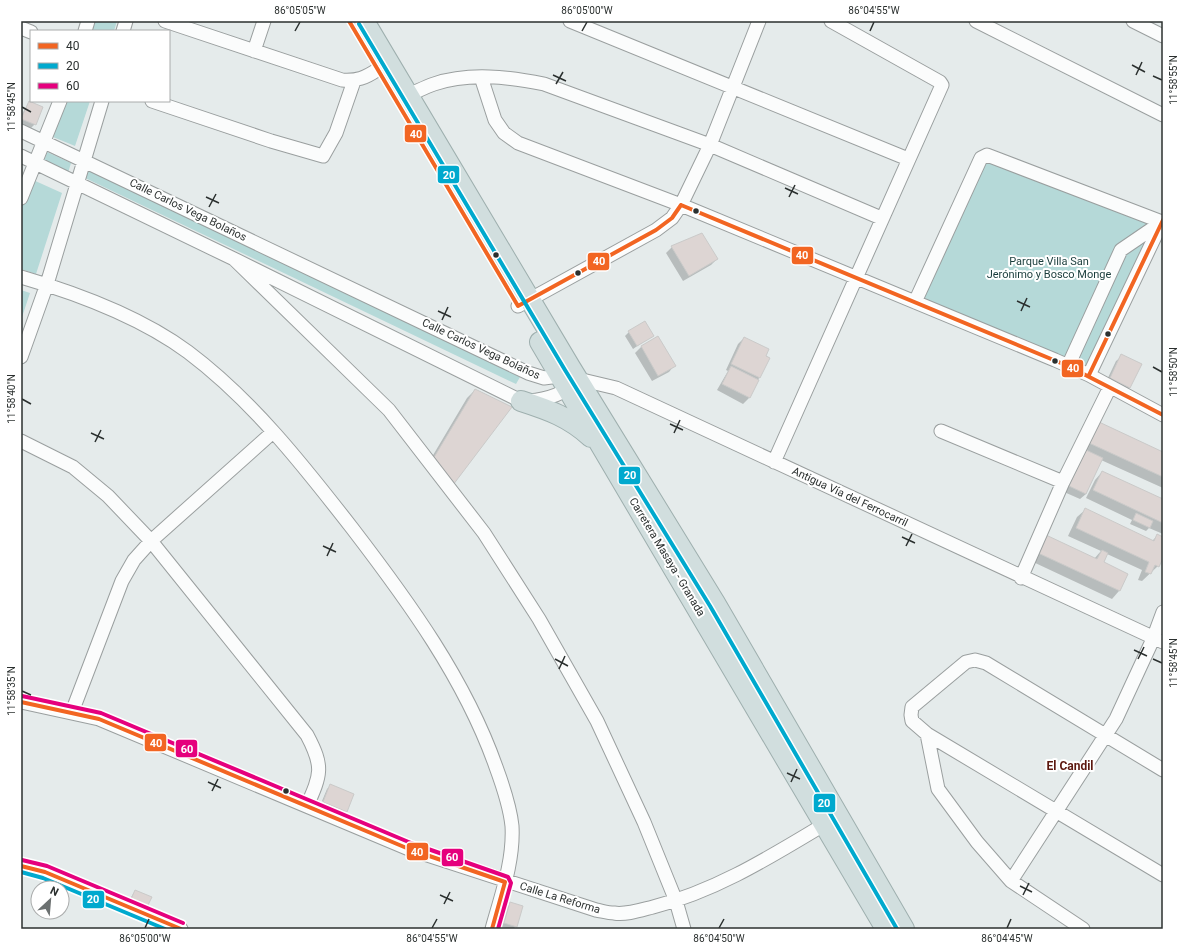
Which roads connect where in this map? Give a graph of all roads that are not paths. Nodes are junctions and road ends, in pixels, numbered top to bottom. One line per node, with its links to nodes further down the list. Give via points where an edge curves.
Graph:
1 (165, 21): 11 (street)
2 (264, 21): 11 (street)
3 (348, 21): 12 (highway, Carretera Masaya - Granada)
4 (364, 21): 16 (highway, Carretera Masaya - Granada)
5 (570, 21): 15 (street)
6 (759, 21): 15 (street)
7 (830, 21): 25 (street, via 942,85)
8 (976, 21): 20 (street)
9 (1133, 21): 10 (street)
10 (1163, 36)
11 (254, 51): 14 (street, via 342,80)
12 (377, 70): 14 (street, via 365,78); 37 (highway, Carretera Masaya - Granada)
13 (481, 77): 16 (street, via 434,84); 23 (street, via 520,79 544,84); 30 (street, via 495,120 504,133 518,143)
14 (354, 81): 19 (street, via 336,133 323,156)
15 (732, 89): 23 (street); 25 (street)
16 (408, 95): 37 (highway, Carretera Masaya - Granada)
17 (60, 102): 22 (street)
18 (102, 102): 26 (street)
19 (155, 102)
20 (1163, 115)
21 (21, 131): 22 (street, Calle Carlos Vega Bolaños)
22 (45, 143): 26 (street, Calle Carlos Vega Bolaños); 27 (street)
23 (710, 145): 30 (street); 31 (street)
24 (21, 156): 27 (street)
25 (908, 159): 31 (street)
26 (84, 161): 28 (street); 42 (street, Calle Carlos Vega Bolaños, via 528,373)
27 (36, 164): 28 (street); 29 (street)
28 (77, 183): 33 (street); 36 (street)
29 (21, 198)
30 (681, 205): 35 (street); 37 (street, via 672,218 656,230)
31 (881, 218): 35 (street)
32 (1162, 227): 38 (street, via 987,155 981,158); 40 (street, via 1121,250); 41 (street)
33 (234, 258): 44 (street); 68 (street, via 389,410 484,534 539,619 597,721 644,822)
34 (21, 277): 36 (street)
35 (856, 279): 38 (street); 50 (street)
36 (47, 284): 39 (street); 47 (street, via 148,326 188,352)
37 (524, 302): 42 (highway, Carretera Masaya - Granada)
38 (915, 302): 40 (street)
39 (21, 357)
40 (1068, 366): 41 (street)
41 (1089, 375): 43 (street)
42 (568, 381): 44 (street, via 539,401); 49 (highway, Carretera Masaya - Granada); 50 (street, Antigua Vía del Ferrocarril, via 616,388); 73 (highway, Carretera Masaya - Granada, via 715,603)
43 (1110, 387): 45 (street); 51 (street)
44 (521, 400): 49 (highway, via 559,414 579,427)
45 (1163, 415)
46 (941, 431): 51 (street)
47 (273, 432): 52 (street); 67 (street, via 386,573 434,642 481,727 505,791 512,826)
48 (21, 441): 52 (street, via 73,467 108,496)
49 (604, 449): 63 (highway, Carretera Masaya - Granada)
50 (774, 462): 53 (street, Antigua Vía del Ferrocarril)
51 (1063, 482): 53 (street)
52 (151, 541): 57 (street, via 134,560 122,581); 61 (street, via 307,735 319,759 317,782)
53 (1021, 578): 55 (street, Antigua Vía del Ferrocarril)
54 (1163, 612): 55 (street)
55 (1158, 640): 59 (street)
56 (21, 702): 57 (street, Calle La Reforma)
57 (72, 712): 61 (street, Calle La Reforma, via 98,719)
58 (927, 734): 59 (street, via 912,721 912,707 966,662 975,660 986,663); 62 (street); 66 (street, via 938,789 977,842)
59 (1106, 736): 60 (street); 62 (street)
60 (1163, 770)
61 (307, 806): 67 (street, Calle La Reforma, via 409,849)
62 (1056, 812): 65 (street); 66 (street)
63 (825, 824): 68 (street, Calle La Reforma, via 756,865); 72 (highway, Carretera Masaya - Granada)
64 (21, 866): 69 (street, via 45,872)
65 (1163, 875)
66 (1011, 881): 74 (street)
67 (505, 882): 68 (street, Calle La Reforma, via 615,914); 70 (street)
68 (676, 901): 71 (street)
69 (181, 929)
70 (492, 929)
71 (684, 929)
72 (886, 929)
73 (904, 929)
74 (1083, 929)

